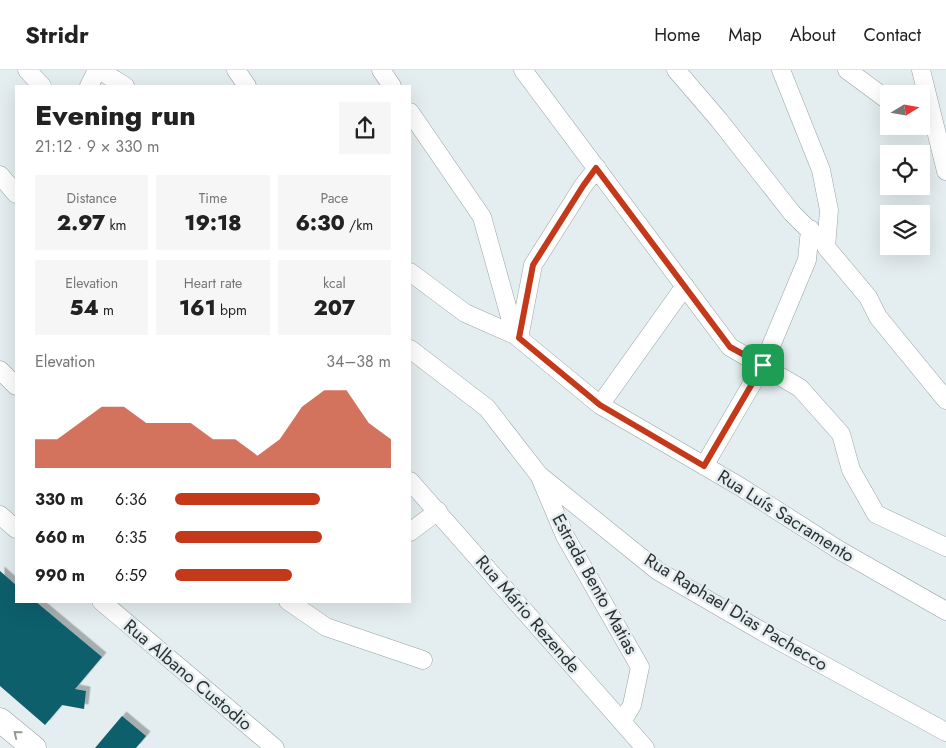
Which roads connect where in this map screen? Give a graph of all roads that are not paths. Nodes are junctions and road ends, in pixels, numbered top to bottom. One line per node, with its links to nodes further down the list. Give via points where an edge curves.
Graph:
1 (27, 70): 10 (street)
2 (98, 70): 11 (street); 12 (street)
3 (236, 70): 13 (street)
4 (381, 70): 14 (street)
5 (523, 70): 19 (street)
6 (676, 70): 23 (street, via 792,213)
7 (781, 70): 24 (street, via 821,170 829,210)
8 (847, 70): 15 (street)
9 (921, 70): 18 (street)
10 (41, 85)
11 (90, 85)
12 (123, 85)
13 (247, 85)
14 (391, 85)
15 (880, 94)
16 (411, 113): 27 (street, via 482,217)
17 (930, 132): 18 (street)
18 (939, 138): 20 (street)
19 (596, 168): 26 (street); 27 (street, via 533,265)
20 (946, 171)
21 (0, 175): 22 (street)
22 (15, 193)
23 (810, 229): 24 (street); 29 (street, via 807,260)
24 (826, 247): 32 (street)
25 (411, 273): 27 (street, Rua Luís Sacramento, via 465,313)
26 (685, 286): 29 (street, via 730,347); 33 (street)
27 (517, 336): 33 (street, Rua Luís Sacramento)
28 (411, 350): 35 (street, Rua Raphael Dias Pachecco, via 487,408)
29 (763, 365): 34 (street); 41 (street, via 800,388 841,434 852,470 876,514)
30 (0, 370): 31 (street)
31 (15, 385)
32 (946, 400)
33 (600, 405): 34 (street, Rua Luís Sacramento)
34 (704, 466): 44 (street, Rua Luís Sacramento, via 839,550)
35 (539, 475): 47 (street, Estrada Bento Matias, via 565,536 640,666 632,704); 48 (street, Rua Raphael Dias Pachecco, via 658,571)
36 (411, 482): 37 (street, Rua Mário Rezende)
37 (438, 511): 40 (street); 47 (street, Rua Mário Rezende)
38 (0, 515): 39 (street)
39 (15, 528)
40 (411, 531)
41 (946, 547)
42 (104, 603): 50 (street, Rua Albano Custodio)
43 (291, 603): 45 (street, via 326,627)
44 (946, 611)
45 (423, 660)
46 (0, 720): 49 (main road, one-way to 46)
47 (622, 722): 51 (street, Rua Mário Rezende)
48 (946, 732)
49 (34, 748)
50 (275, 748)
51 (645, 748)

